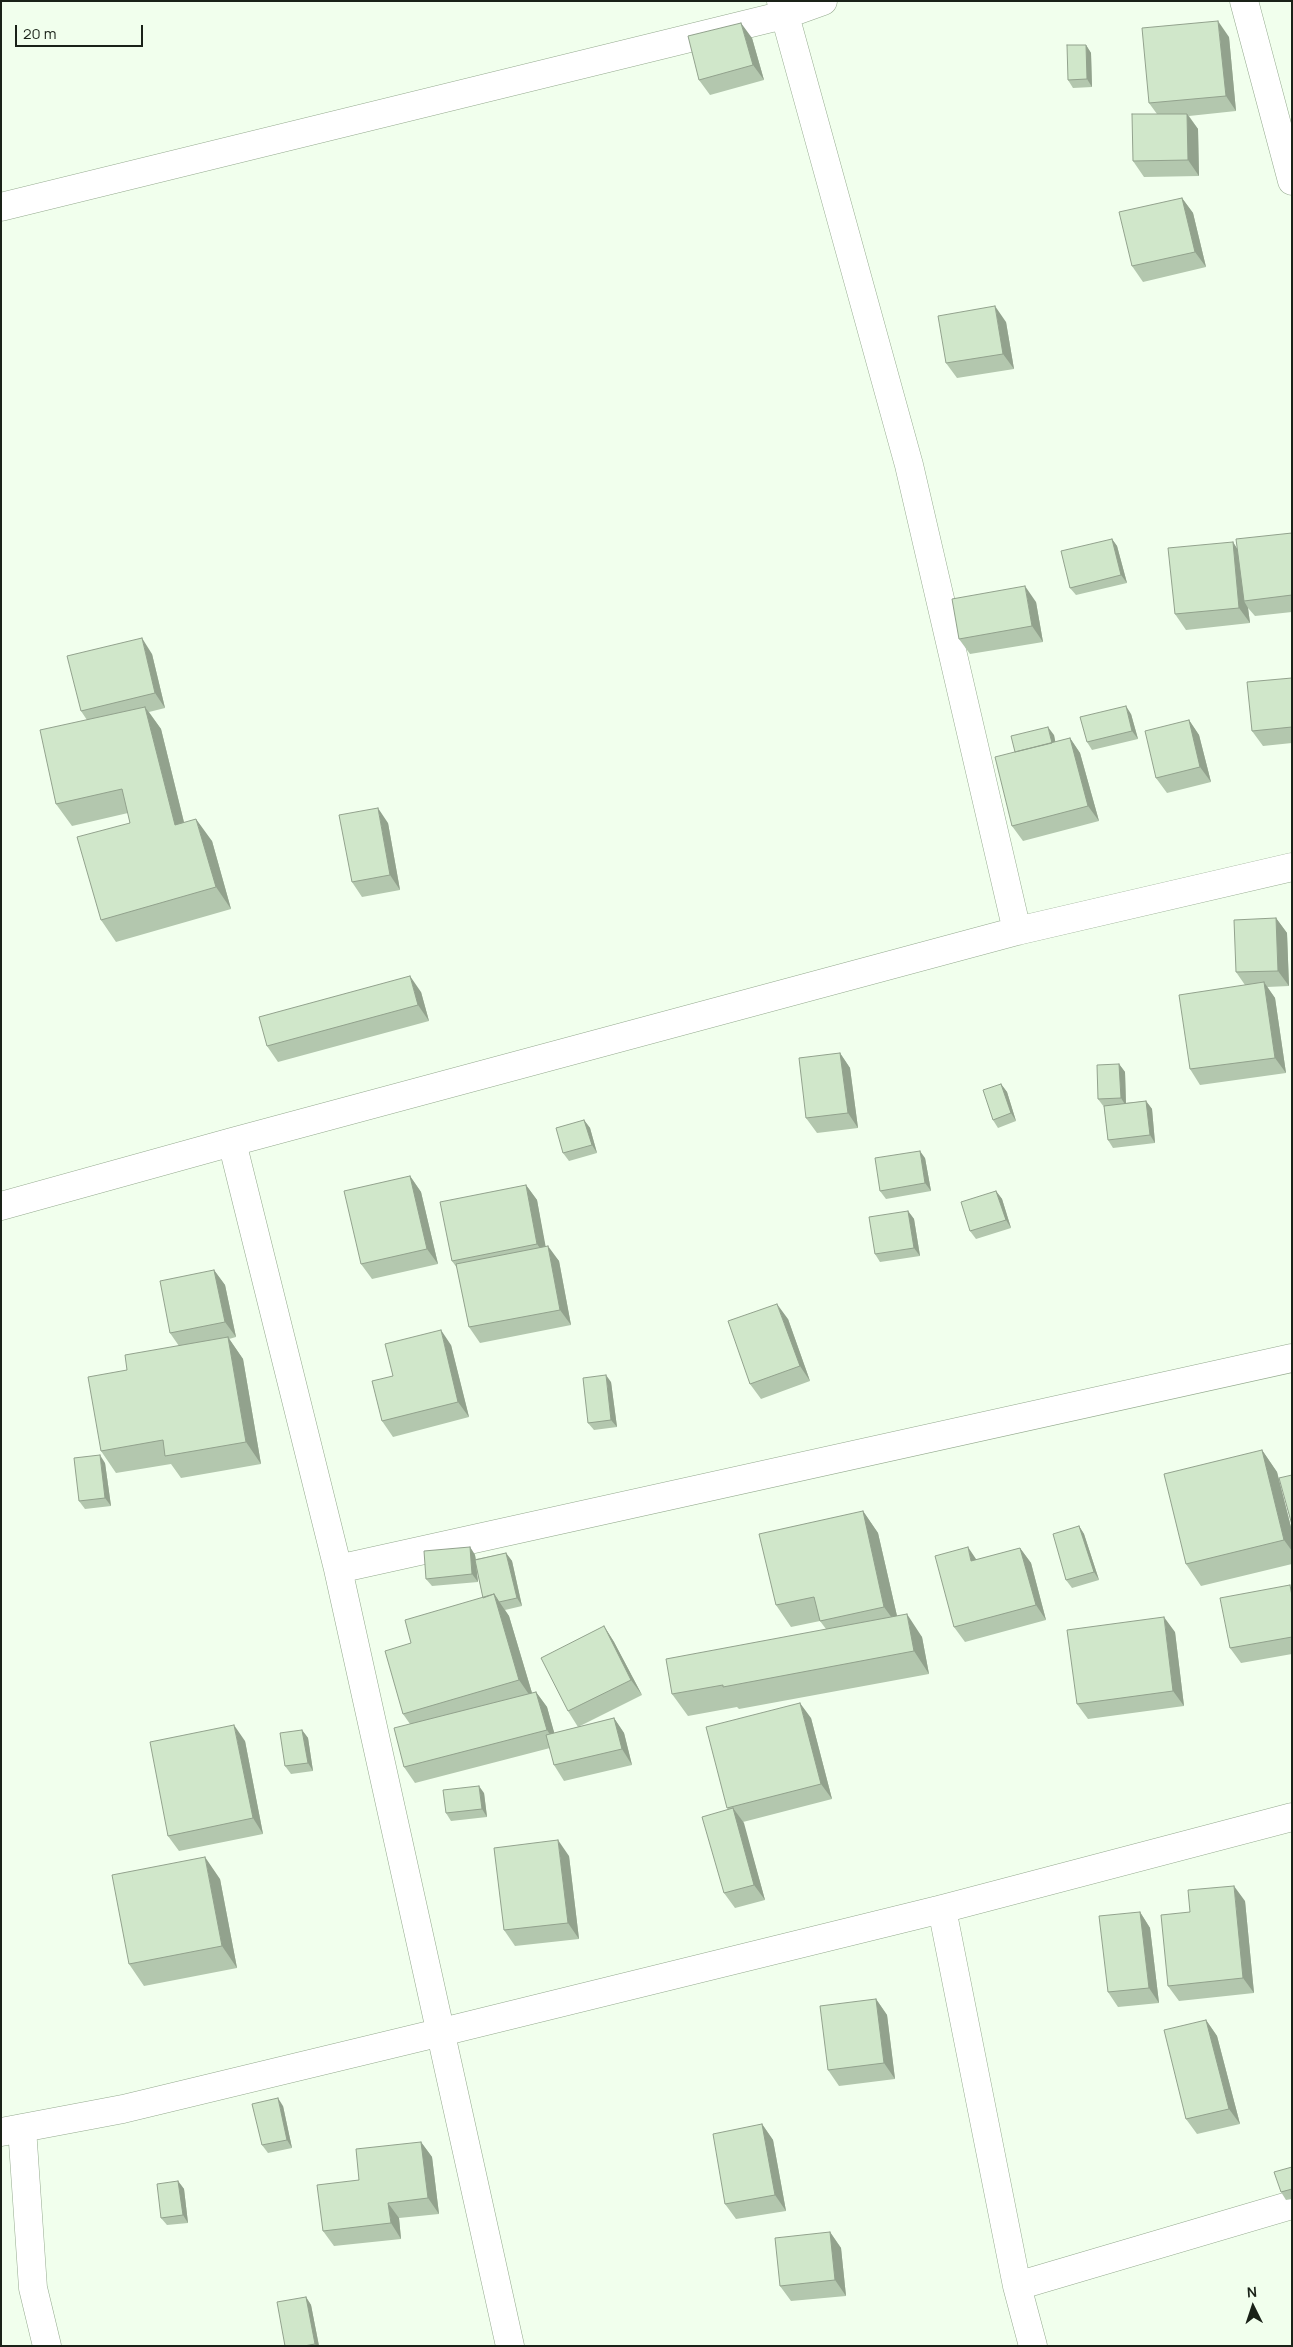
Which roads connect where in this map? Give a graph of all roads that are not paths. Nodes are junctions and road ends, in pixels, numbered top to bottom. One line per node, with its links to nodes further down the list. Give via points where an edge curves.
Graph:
1 (823, 1): 3 (street)
2 (1244, 1): 4 (street)
3 (782, 8): 5 (street); 7 (street, via 909,465)
4 (1292, 181)
5 (1, 207)
6 (1292, 868): 7 (street)
7 (1017, 931): 8 (street)
8 (232, 1142): 9 (street); 11 (street)
9 (1, 1206)
10 (1292, 1358): 11 (street)
11 (338, 1569): 14 (street)
12 (1292, 1817): 13 (street)
13 (942, 1909): 14 (street); 17 (street)
14 (442, 2032): 15 (street, via 123,2109); 19 (street)
15 (12, 2130): 18 (street, via 32,2288)
16 (1292, 2205): 17 (street)
17 (1017, 2286): 20 (street)
18 (48, 2346)
19 (510, 2346)
20 (1033, 2346)

